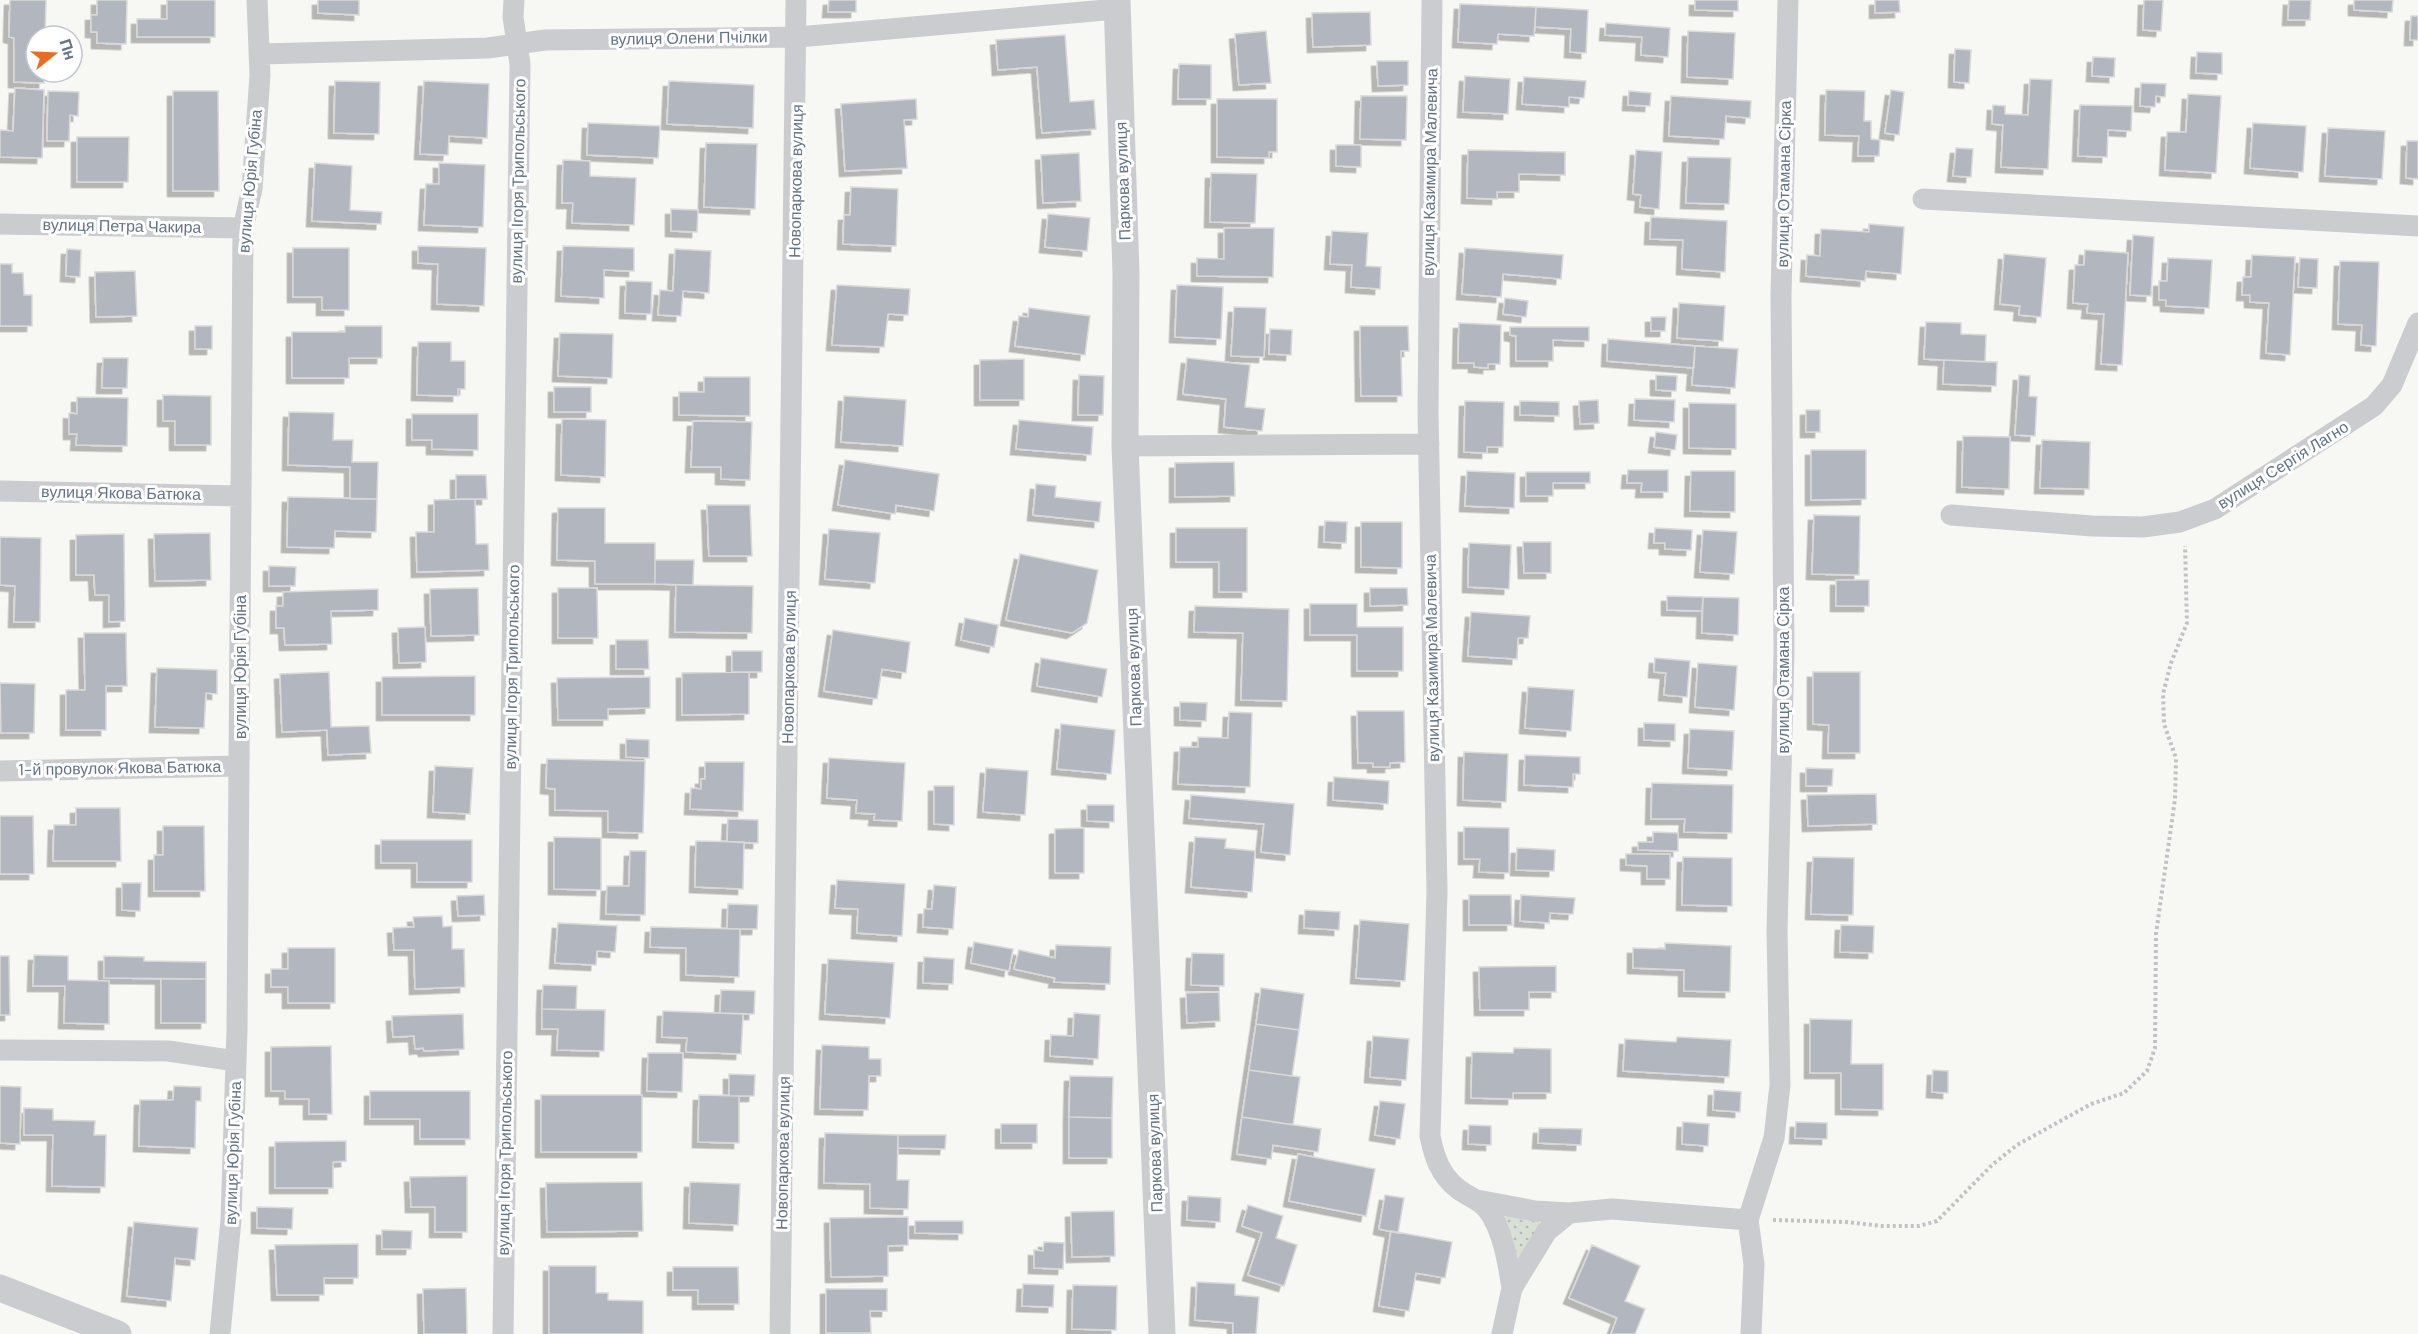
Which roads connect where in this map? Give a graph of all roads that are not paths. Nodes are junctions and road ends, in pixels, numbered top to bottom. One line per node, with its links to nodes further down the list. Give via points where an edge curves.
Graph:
1 (257, 0): 9 (street, вулиця Юрія Губіна)
2 (514, 0): 8 (street, вулиця Ігоря Трипольського)
3 (796, 0): 7 (street, Новопаркова вулиця)
4 (1432, 0): 15 (street, вулиця Казимира Малевича)
5 (1788, 0): 26 (street, вулиця Отамана Сірка, via 1781,296 1784,651 1777,931 1780,1084 1774,1137)
6 (1117, 4): 7 (street, вулиця Олени Пчілки); 16 (street, Паркова вулиця, via 1126,273)
7 (798, 37): 8 (street, вулиця Олени Пчілки, via 545,40); 32 (street, Новопаркова вулиця)
8 (517, 44): 9 (street, вулиця Олени Пчілки); 31 (street, вулиця Ігоря Трипольського, via 520,64)
9 (261, 54): 13 (street, вулиця Юрія Губіна, via 252,189)
10 (1923, 198): 12 (street)
11 (0, 224): 13 (street, вулиця Петра Чакира)
12 (2418, 226)
13 (243, 228): 18 (street, вулиця Юрія Губіна)
14 (2418, 323): 19 (street, вулиця Сергія Лагно, via 2396,376 2374,406 2215,509 2180,522 2144,527)
15 (1429, 444): 16 (street); 24 (street, вулиця Казимира Малевича, via 1437,891 1430,1136 1443,1174 1457,1189)
16 (1125, 446): 33 (street, Паркова вулиця)
17 (0, 491): 18 (street, вулиця Якова Батюка)
18 (241, 496): 20 (street, вулиця Юрія Губіна)
19 (1951, 515)
20 (239, 766): 21 (street, 1-й провулок Якова Батюка); 23 (street, вулиця Юрія Губіна)
21 (0, 771)
22 (0, 1050): 23 (street, via 168,1051)
23 (236, 1061): 30 (street, вулиця Юрія Губіна, via 231,1220)
24 (1477, 1200): 25 (street); 28 (street, вулиця Казимира Малевича, via 1494,1221)
25 (1569, 1213): 26 (street, via 1612,1209); 28 (street, вулиця Казимира Малевича, via 1547,1231)
26 (1748, 1220): 35 (street, вулиця Отамана Сірка, via 1754,1264)
27 (0, 1288): 29 (street)
28 (1512, 1288): 34 (street, вулиця Казимира Малевича)
29 (118, 1334)
30 (220, 1334)
31 (503, 1334)
32 (780, 1334)
33 (1162, 1334)
34 (1502, 1334)
35 (1751, 1334)

